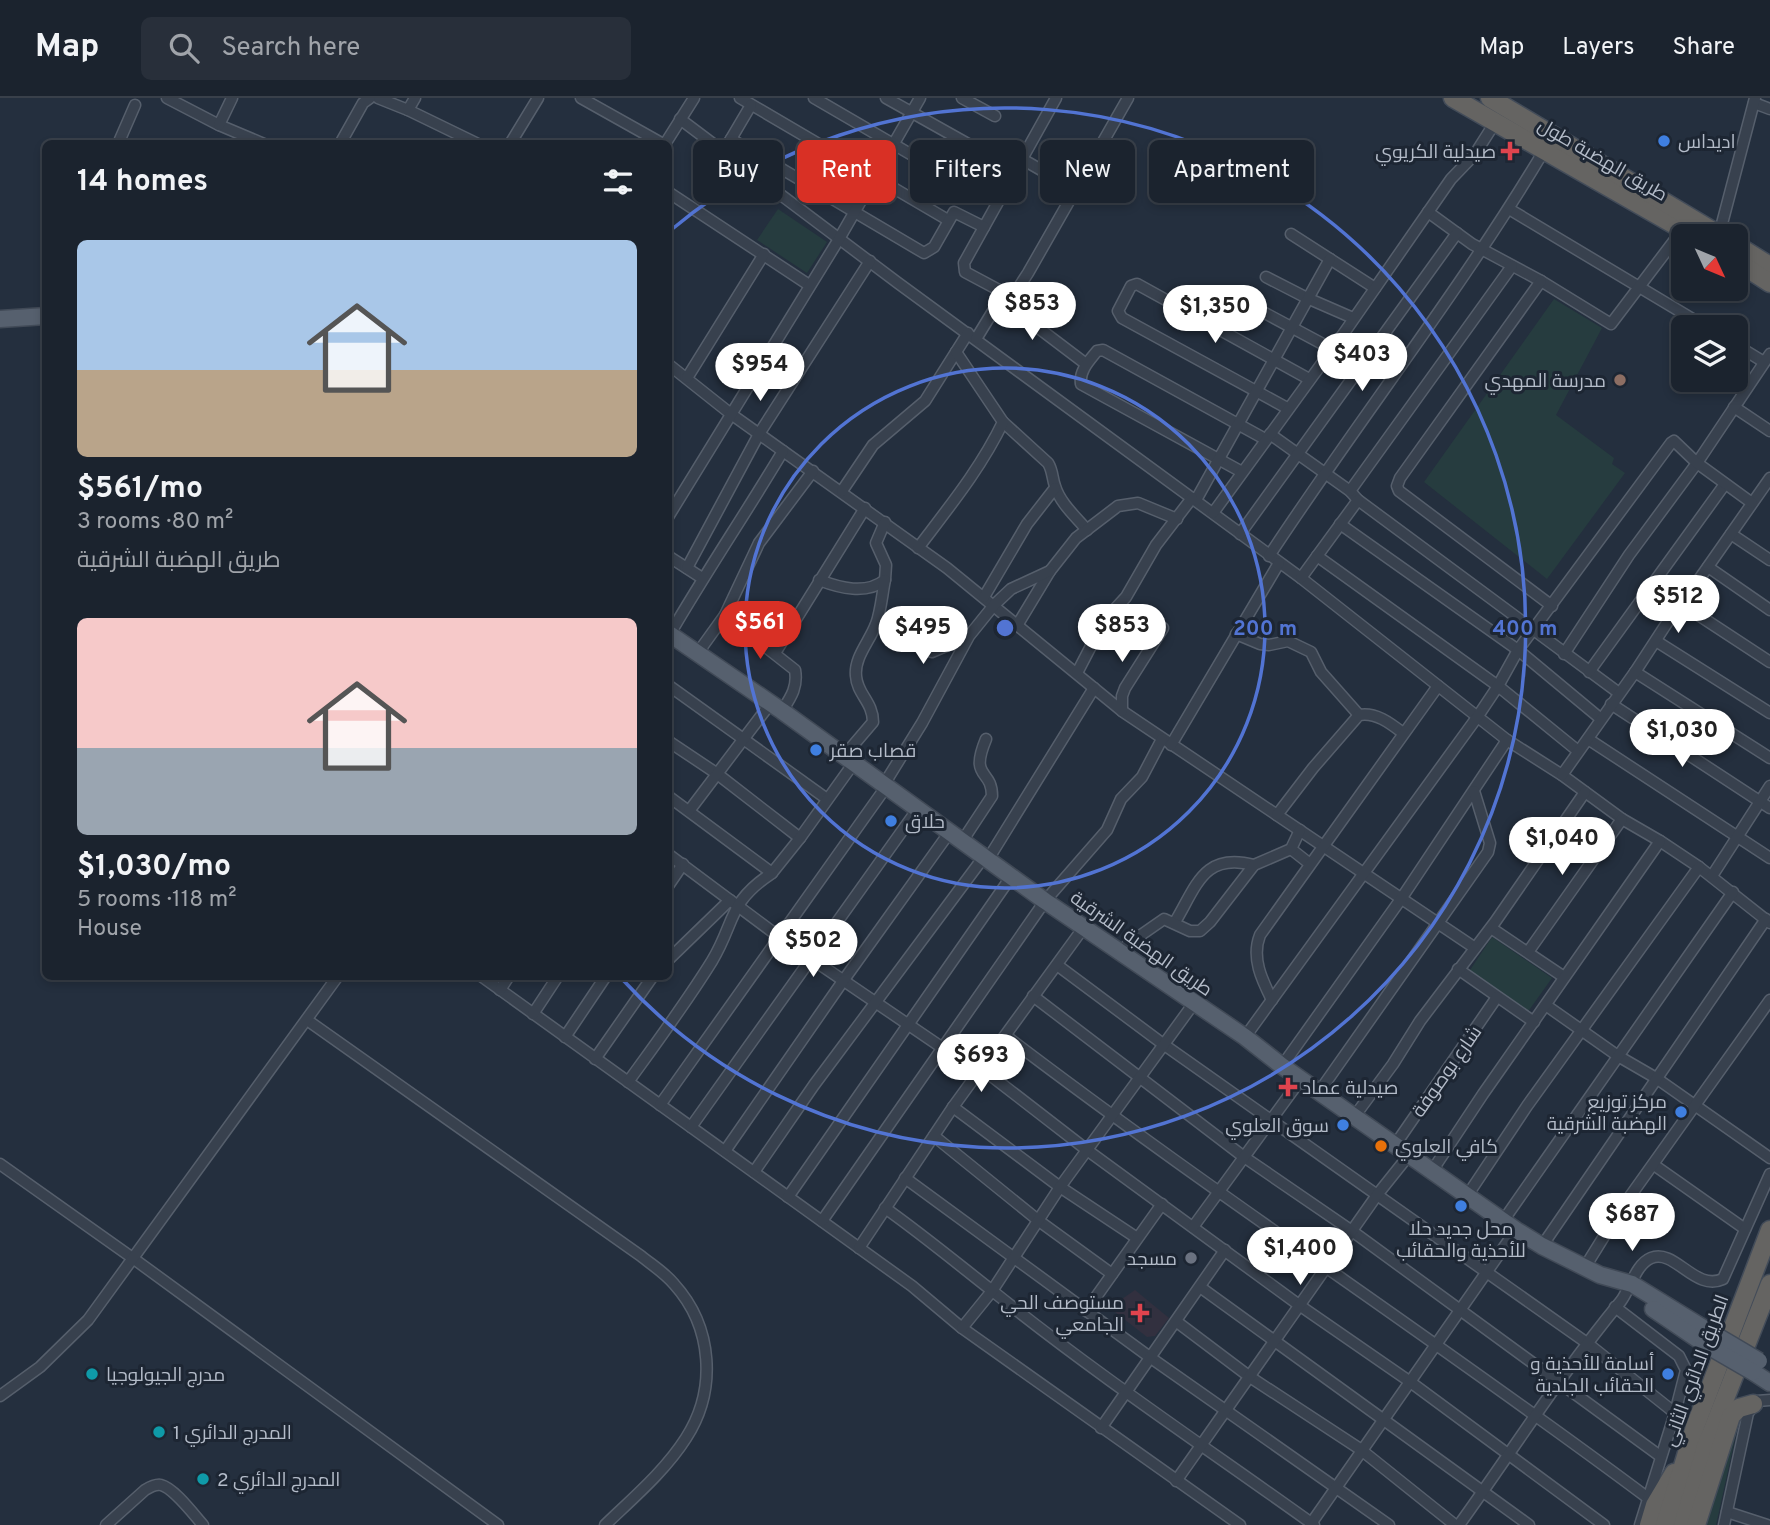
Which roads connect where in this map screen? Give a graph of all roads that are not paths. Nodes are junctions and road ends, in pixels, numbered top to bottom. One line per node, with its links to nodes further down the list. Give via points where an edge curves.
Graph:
1 (232, 98): 27 (street)
2 (370, 98): 31 (street)
3 (378, 98): 22 (street)
4 (415, 98): 22 (street)
5 (538, 98): 33 (street)
6 (581, 98): 34 (street)
7 (694, 98): 25 (street)
8 (740, 98): 20 (street)
9 (814, 98): 38 (street)
10 (886, 98): 23 (street)
11 (920, 98): 23 (street)
12 (962, 98): 24 (street)
13 (1056, 98): 43 (street)
14 (1128, 98): 41 (street)
15 (1453, 98): 26 (highway, طريق الهضبة طول)
16 (1490, 98): 55 (highway, طريق الهضبة طول)
17 (171, 99): 27 (street)
18 (1754, 101): 21 (street); 56 (street)
19 (135, 105): 29 (street)
20 (751, 105): 28 (street); 37 (street)
21 (1770, 109)
22 (408, 110): 32 (street)
23 (911, 113): 39 (street); 40 (street)
24 (995, 116)
25 (680, 119): 35 (street); 36 (street)
26 (1496, 121): 42 (highway, طريق الهضبة طول); 52 (street)
27 (219, 125): 30 (street)
28 (731, 139): 51 (street)
29 (120, 140)
30 (255, 140)
31 (342, 140)
32 (470, 140)
33 (512, 140)
34 (657, 140)
35 (667, 140)
36 (707, 140)
37 (811, 140)
38 (885, 140)
39 (896, 140)
40 (960, 140)
41 (1104, 140)
42 (1545, 149): 50 (street); 54 (highway, طريق الهضبة طول)
43 (1026, 152)
44 (896, 190): 53 (street)
45 (672, 195): 64 (street)
46 (783, 197): 60 (street)
47 (859, 203): 51 (street)
48 (997, 203): 57 (street)
49 (1068, 203): 76 (street)
50 (1508, 209): 61 (street); 75 (street)
51 (855, 210): 53 (street, via 924,253 934,247); 60 (street)
52 (1427, 212): 58 (street); 74 (street)
53 (948, 220): 57 (street, via 958,212)
54 (1674, 224)
55 (1700, 224)
56 (1723, 224)
57 (984, 227): 76 (street, via 964,263 965,272)
58 (1457, 233): 61 (street); 104 (street)
59 (1290, 234): 65 (street)
60 (839, 239): 66 (street); 73 (street)
61 (1483, 249): 68 (street); 109 (street)
62 (1748, 252): 67 (highway)
63 (1671, 253): 75 (street)
64 (764, 254): 73 (street); 92 (street)
65 (1330, 259): 74 (street); 77 (street)
66 (870, 261): 84 (street); 101 (street)
67 (1770, 266)
68 (1512, 267): 71 (street); 114 (street)
69 (1748, 269): 72 (highway)
70 (1266, 277): 77 (street)
71 (1541, 281): 75 (street, via 1611,324); 143 (street, via 1396,486)
72 (1770, 283)
73 (809, 285): 97 (street)
74 (1375, 288): 81 (street)
75 (1640, 288): 79 (street)
76 (1009, 294): 84 (street); 90 (street, via 1024,317)
77 (1307, 298): 81 (street); 83 (street)
78 (1248, 304): 83 (street)
79 (1686, 315)
80 (42, 316): 82 (main road)
81 (1353, 318): 85 (street)
82 (0, 319)
83 (1291, 327): 85 (street); 89 (street)
84 (972, 336): 87 (street); 115 (street)
85 (1332, 349): 93 (street)
86 (1748, 350): 88 (street)
87 (956, 352): 98 (street); 113 (street, via 925,401 873,445)
88 (1767, 358): 95 (street)
89 (1272, 360): 93 (street); 94 (street); 94 (street, via 1137,284 1131,286 1118,310 1122,318)
90 (1086, 364): 99 (street, via 1103,350); 105 (street, via 1081,384)
91 (672, 367): 92 (street)
92 (687, 378): 97 (street)
93 (1309, 379): 96 (street)
94 (1256, 392): 96 (street); 99 (street)
95 (1734, 407): 100 (street); 106 (street)
96 (1287, 408): 102 (street)
97 (731, 414): 101 (street); 119 (street)
98 (1003, 422): 112 (street, via 1048,463); 127 (street)
99 (1238, 422): 102 (street); 105 (street)
100 (1770, 431)
101 (758, 434): 103 (street); 133 (street)
102 (1268, 436): 104 (street); 108 (street)
103 (783, 451): 107 (street); 136 (street)
104 (1298, 454): 109 (street); 125 (street)
105 (1218, 458): 108 (street); 115 (street)
106 (1697, 463): 111 (street); 143 (street, via 1671,443); 157 (street)
107 (813, 471): 113 (street); 145 (street, via 759,543)
108 (1241, 472): 120 (street)
109 (1324, 472): 114 (street); 128 (street)
110 (1770, 478): 117 (street)
111 (1724, 484): 117 (street); 161 (street)
112 (1055, 488): 124 (street); 140 (street, via 1027,524)
113 (842, 491): 118 (street)
114 (1350, 491): 116 (street)
115 (1194, 499): 120 (street); 121 (street)
116 (1358, 500): 123 (street); 150 (street)
117 (1752, 503): 126 (street)
118 (865, 508): 122 (street); 138 (street)
119 (672, 510)
120 (1213, 513): 125 (street)
121 (1177, 519): 124 (street, via 1138,503 1118,506); 162 (street, via 1126,597 1104,621)
122 (885, 522): 127 (street); 139 (street, via 876,543 887,565)
123 (1340, 524): 129 (street); 155 (street)
124 (1087, 530): 135 (street)
125 (1240, 534): 128 (street)
126 (1731, 534): 131 (street); 134 (street)
127 (918, 548): 140 (street)
128 (1269, 556): 132 (street)
129 (1317, 556): 137 (street); 164 (street)
130 (672, 559): 133 (street)
131 (1770, 561)
132 (1279, 563): 137 (street); 151 (street)
133 (687, 568): 136 (street)
134 (1707, 568): 141 (street); 144 (street)
135 (1050, 570): 142 (street, via 1011,589); 146 (street)
136 (702, 578): 149 (street)
137 (1301, 578): 163 (street)
138 (819, 580): 139 (street, via 851,589); 156 (street)
139 (885, 580): 147 (street)
140 (984, 597): 142 (street)
141 (1680, 603): 154 (street); 159 (street)
142 (994, 605): 146 (street); 153 (street)
143 (1552, 606): 150 (street)
144 (1770, 610)
145 (724, 615): 156 (street); 158 (street)
146 (1018, 624): 162 (street)
147 (876, 625): 153 (street, via 897,625 932,652); 184 (street, via 855,674 872,708 873,722)
148 (1163, 628): 170 (street, via 1125,688)
149 (672, 629)
150 (1534, 629): 155 (street); 157 (street)
151 (1236, 634): 172 (street, via 1260,644 1288,641 1311,652 1321,672); 180 (street)
152 (672, 636): 158 (main road, طريق الهضبة الشرقية)
153 (969, 636): 187 (street)
154 (1656, 641): 160 (street); 171 (street)
155 (1518, 650): 164 (street); 174 (street)
156 (775, 653): 169 (street, via 795,670 797,682)
157 (1563, 653): 161 (street)
158 (697, 654): 169 (main road, طريق الهضبة الشرقية)
159 (1770, 662)
160 (1635, 671): 167 (street); 183 (street)
161 (1589, 672): 167 (street)
162 (1076, 673): 166 (street)
163 (1438, 686): 173 (street); 175 (street)
164 (1498, 686): 173 (street); 182 (street)
165 (672, 688): 177 (street)
166 (1094, 688): 170 (street); 208 (street)
167 (1619, 693): 168 (street)
168 (1611, 705): 174 (street); 193 (street)
169 (776, 707): 177 (street); 184 (main road, طريق الهضبة الشرقية)
170 (1122, 711): 180 (street)
171 (1770, 713)
172 (1359, 715): 175 (street, via 1386,720); 197 (street)
173 (1478, 716): 179 (street); 214 (street)
174 (1601, 719): 176 (street)
175 (1403, 733): 204 (street)
176 (1588, 738): 182 (street); 200 (street)
177 (743, 739): 185 (street); 192 (street)
178 (986, 739): 202 (street, via 978,759 992,796)
179 (1507, 740): 186 (street); 189 (street)
180 (1166, 742): 197 (street); 220 (street, via 1121,799 1107,830)
181 (672, 744): 185 (street)
182 (1578, 751): 186 (street)
183 (1770, 758)
184 (849, 760): 187 (main road, طريق الهضبة الشرقية); 192 (street)
185 (716, 773): 196 (street); 201 (street)
186 (1562, 775): 190 (street)
187 (885, 786): 195 (main road, طريق الهضبة الشرقية); 227 (street)
188 (1770, 786): 193 (street)
189 (1474, 790): 219 (street); 224 (street, via 1490,848)
190 (1585, 792): 198 (street); 226 (street)
191 (672, 799): 196 (street)
192 (827, 799): 201 (street)
193 (1760, 802): 194 (street); 200 (street)
194 (1770, 808)
195 (917, 810): 202 (main road, طريق الهضبة الشرقية); 232 (street)
196 (689, 811): 213 (street)
197 (1277, 815): 199 (street)
198 (1622, 819): 203 (street); 229 (street)
199 (1300, 830): 204 (street); 205 (street)
200 (1737, 837): 207 (street); 215 (street)
201 (800, 838): 213 (street)
202 (955, 838): 208 (main road, طريق الهضبة الشرقية); 242 (street)
203 (1660, 841): 212 (street); 235 (street)
204 (1323, 846): 210 (street); 214 (street)
205 (1291, 849): 210 (street); 211 (street)
206 (672, 857): 209 (street)
207 (1770, 858)
208 (985, 859): 216 (main road, طريق الهضبة الشرقية); 248 (street)
209 (683, 864): 217 (street); 221 (street)
210 (1310, 864): 246 (street, via 1257,943 1259,970)
211 (1254, 865): 223 (street, via 1236,860 1209,869); 223 (street, via 1200,931)
212 (1699, 867): 215 (street); 255 (street)
213 (772, 873): 221 (street)
214 (1365, 874): 219 (street); 246 (street)
215 (1712, 876): 218 (street)
216 (1010, 877): 220 (main road, طريق الهضبة الشرقية); 254 (street)
217 (672, 880)
218 (1733, 892): 222 (street); 261 (street)
219 (1401, 898): 224 (street); 263 (street)
220 (1045, 901): 225 (main road, طريق الهضبة الشرقية); 260 (street)
221 (733, 902): 227 (street); 231 (street); 268 (street, via 713,958)
222 (1768, 921): 265 (street)
223 (1175, 922): 230 (street, via 1161,919 1132,937)
224 (1437, 922): 228 (street); 269 (street)
225 (1084, 927): 230 (main road, طريق الهضبة الشرقية); 233 (street)
226 (1491, 928): 228 (street); 229 (street)
227 (778, 936): 232 (street); 270 (street)
228 (1475, 948): 234 (street)
229 (1528, 952): 235 (street)
230 (1123, 953): 249 (main road, طريق الهضبة الشرقية)
231 (672, 956)
232 (811, 959): 242 (street); 276 (street)
233 (1057, 965): 244 (street); 259 (street)
234 (1458, 970): 245 (street); 274 (street)
235 (1564, 977): 250 (street)
236 (336, 980): 252 (street)
237 (486, 980): 243 (street)
238 (506, 980): 243 (street)
239 (555, 980): 251 (street)
240 (603, 980): 257 (street)
241 (650, 980): 262 (street)
242 (843, 981): 248 (street); 280 (street)
243 (500, 990): 251 (street)
244 (1033, 996): 256 (street); 266 (street)
245 (1497, 998): 253 (street); 279 (street, شارع بوصوفة)
246 (1272, 1000): 258 (street)
247 (1770, 1000): 271 (street)
248 (875, 1003): 254 (street); 286 (street)
249 (1194, 1003): 258 (main road, طريق الهضبة الشرقية); 259 (street)
250 (1547, 1006): 253 (street); 255 (street)
251 (533, 1014): 257 (street)
252 (307, 1020): 307 (street); 354 (street, via 641,1256 676,1285 695,1314 708,1381 696,1420 677,1451)
253 (1534, 1022): 285 (street)
254 (908, 1024): 260 (street); 293 (street)
255 (1581, 1030): 261 (street); 292 (street)
256 (1006, 1036): 264 (street); 273 (street)
257 (565, 1037): 262 (street)
258 (1245, 1037): 263 (main road, طريق الهضبة الشرقية)
259 (1163, 1044): 266 (street); 275 (street)
260 (943, 1049): 264 (street); 296 (street)
261 (1619, 1056): 265 (street); 298 (street)
262 (596, 1059): 268 (street)
263 (1282, 1066): 267 (main road, طريق الهضبة الشرقية)
264 (980, 1070): 272 (street); 278 (street)
265 (1656, 1078): 271 (street); 304 (street)
266 (1141, 1079): 273 (street); 281 (street)
267 (1301, 1080): 269 (main road, طريق الهضبة الشرقية); 275 (street)
268 (628, 1082): 270 (street)
269 (1319, 1092): 274 (main road, طريق الهضبة الشرقية)
270 (660, 1105): 276 (street)
271 (1694, 1106): 282 (street); 284 (street)
272 (953, 1107): 277 (street); 289 (street)
273 (1112, 1117): 278 (street); 290 (street)
274 (1354, 1117): 279 (main road, طريق الهضبة الشرقية)
275 (1270, 1120): 281 (street); 291 (street)
276 (691, 1127): 280 (street)
277 (934, 1136): 288 (street); 297 (street)
278 (1087, 1150): 289 (street); 294 (street)
279 (1402, 1150): 285 (main road, طريق الهضبة الشرقية); 291 (street, شارع بوصوفة)
280 (725, 1152): 286 (street)
281 (1244, 1157): 290 (street); 302 (street)
282 (1770, 1158)
283 (0, 1164): 307 (street)
284 (1654, 1164): 300 (street); 312 (street, via 1621,1209)
285 (1432, 1171): 292 (main road, طريق الهضبة الشرقية)
286 (754, 1172): 293 (street)
287 (1770, 1174): 300 (street)
288 (905, 1178): 295 (street); 308 (street)
289 (1060, 1187): 297 (street); 303 (street)
290 (1217, 1192): 299 (street); 309 (street)
291 (1377, 1195): 302 (street, شارع بوصوفة); 310 (street)
292 (1466, 1196): 298 (main road, طريق الهضبة الشرقية)
293 (788, 1197): 296 (street)
294 (1162, 1204): 299 (street); 303 (street)
295 (886, 1208): 305 (street); 316 (street)
296 (822, 1221): 305 (street)
297 (1039, 1221): 308 (street); 311 (street)
298 (1510, 1225): 304 (main road, طريق الهضبة الشرقية); 310 (street)
299 (1193, 1227): 306 (street)
300 (1745, 1229): 315 (street, via 1728,1273 1716,1283 1658,1257 1643,1264)
301 (1770, 1230): 344 (highway, الطريق الدائري الثاني)
302 (1352, 1231): 309 (street, شارع بوصوفة); 319 (street)
303 (1137, 1238): 311 (street)
304 (1542, 1245): 312 (main road, طريق الهضبة الشرقية)
305 (859, 1248): 322 (street)
306 (1225, 1250): 314 (street); 317 (street)
307 (134, 1259): 333 (street, via 73,1336); 353 (street)
308 (1014, 1259): 316 (street); 320 (street)
309 (1325, 1268): 317 (street, شارع بوصوفة); 324 (street)
310 (1485, 1272): 319 (street); 325 (street)
311 (1112, 1274): 320 (street)
312 (1600, 1274): 315 (main road, طريق الهضبة الشرقية)
313 (1770, 1284): 363 (highway, الطريق الدائري الثاني, via 1706,1447)
314 (1200, 1287): 321 (street); 323 (street)
315 (1630, 1288): 318 (street); 327 (main road, طريق الهضبة الشرقية, bridge)
316 (992, 1291): 322 (street); 332 (street)
317 (1299, 1306): 323 (street, شارع بوصوفة); 329 (street)
318 (1615, 1307): 325 (street); 336 (street, via 1683,1360 1686,1370)
319 (1459, 1310): 324 (street); 331 (street)
320 (1086, 1311): 326 (street)
321 (1177, 1322): 326 (street); 328 (street)
322 (961, 1328): 339 (street)
323 (1275, 1340): 328 (street, شارع بوصوفة); 338 (street)
324 (1436, 1343): 329 (street); 337 (street)
325 (1587, 1343): 331 (street); 336 (street)
326 (1150, 1358): 332 (street); 335 (street)
327 (1761, 1367): 330 (main road, طريق الهضبة الشرقية)
328 (1250, 1377): 335 (street, شارع بوصوفة); 341 (street)
329 (1409, 1381): 338 (street); 342 (street)
330 (1770, 1383)
331 (1560, 1384): 337 (street); 343 (street)
332 (1126, 1391): 339 (street); 340 (street)
333 (0, 1396)
334 (1761, 1402): 349 (street, via 1742,1434); 364 (highway, via 1739,1408 1731,1416)
335 (1226, 1410): 340 (street, شارع بوصوفة); 346 (street)
336 (1675, 1413): 343 (street)
337 (1535, 1414): 342 (street); 348 (street)
338 (1382, 1419): 341 (street); 347 (street)
339 (1101, 1428): 345 (street)
340 (1201, 1443): 345 (street, شارع بوصوفة); 350 (street)
341 (1360, 1450): 346 (street); 357 (street)
342 (1508, 1454): 347 (street); 359 (street)
343 (1660, 1456): 348 (street)
344 (1686, 1456): 361 (highway, via 1667,1482); 362 (highway, الطريق الدائري الثاني)
345 (1176, 1480): 355 (street)
346 (1336, 1487): 350 (street); 356 (street)
347 (1482, 1493): 357 (street); 358 (street)
348 (1648, 1498): 360 (street)
349 (1727, 1512): 365 (street); 366 (street)
350 (1312, 1524)
351 (106, 1525): 352 (street, via 145,1490 161,1485)
352 (203, 1525)
353 (498, 1525)
354 (605, 1525)
355 (1240, 1525)
356 (1389, 1525)
357 (1457, 1525)
358 (1529, 1525)
359 (1604, 1525)
360 (1640, 1525)
361 (1649, 1525)
362 (1665, 1525)
363 (1683, 1525)
364 (1696, 1525)
365 (1724, 1525)
366 (1767, 1525)

